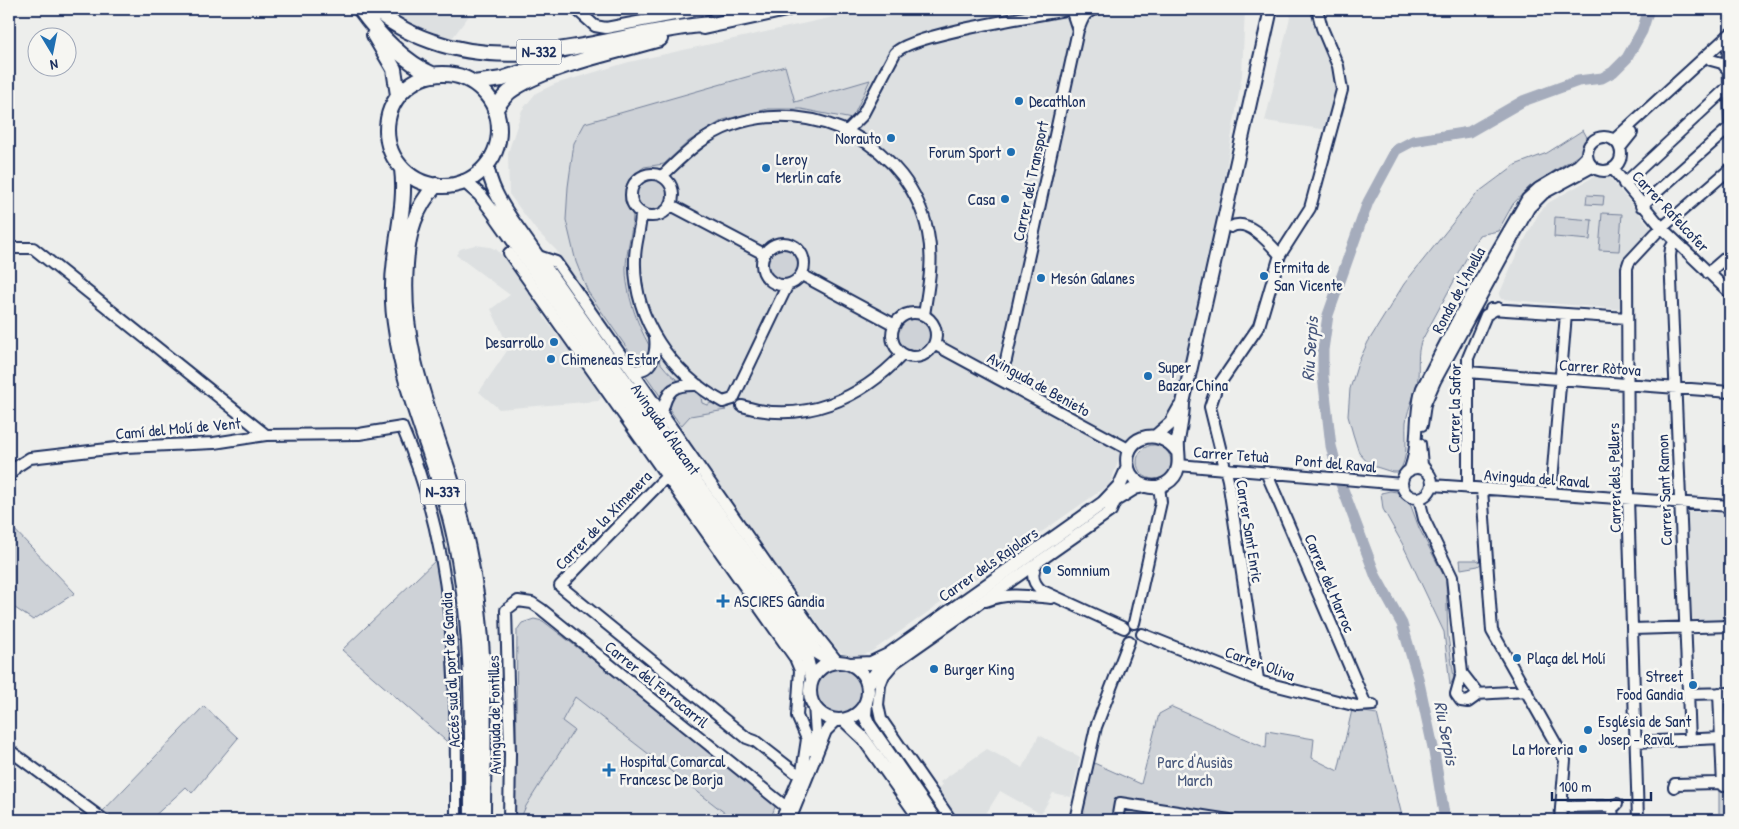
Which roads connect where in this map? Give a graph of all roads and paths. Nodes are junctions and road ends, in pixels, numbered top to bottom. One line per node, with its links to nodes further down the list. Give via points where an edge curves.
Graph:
1 (354, 9): 20 (highway, via 387,55 394,69)
2 (360, 9): 17 (highway, via 399,50)
3 (376, 9): 11 (highway, N-332, via 408,32 426,39 453,49 500,55 553,50)
4 (576, 9): 5 (street, via 595,26 606,28)
5 (706, 9)
6 (786, 9): 11 (highway, N-332)
7 (1071, 9): 13 (street); 24 (street, via 951,32 902,47 895,53 862,116)
8 (1097, 9): 13 (street, via 1084,15)
9 (1271, 9): 71 (main road)
10 (1317, 9): 47 (street, via 1338,66 1341,95 1310,208)
11 (711, 24): 12 (highway, N-332)
12 (691, 30): 18 (highway, N-332, via 602,48 502,79); 22 (highway, N-332, via 534,78 503,97)
13 (1078, 30): 65 (street, Carrer del Transport, via 1006,360)
14 (1729, 40): 15 (street); 16 (street); 26 (street)
15 (1711, 60): 16 (street, via 1722,63); 26 (street)
16 (1728, 70): 19 (street)
17 (434, 75): 18 (highway, via 451,75); 20 (highway, via 408,86)
18 (474, 83): 22 (highway)
19 (1728, 87): 21 (street); 35 (street)
20 (398, 95): 30 (highway, Accés sud al port de Gandia, via 388,118 387,136 392,154)
21 (1730, 108): 23 (street)
22 (495, 110): 28 (highway, via 498,138)
23 (1730, 127): 25 (street); 38 (street)
24 (848, 130): 33 (street, via 796,116 746,121 696,144); 57 (street, via 872,146 897,170 920,210 928,231 931,261)
25 (1730, 132)
26 (1617, 144): 27 (street, via 1606,136 1595,139 1588,146); 31 (street, via 1620,159)
27 (1587, 156): 29 (street); 81 (street, Ronda de l'Anella, via 1531,195 1505,235 1422,388)
28 (486, 164): 34 (highway); 48 (main road, Avinguda d'Alacant, via 495,193)
29 (1592, 167): 31 (street, via 1605,171); 53 (street, Ronda de l'Anella, via 1544,193 1533,203)
30 (402, 169): 36 (highway, via 412,177); 140 (highway, Accés sud al port de Gandia / N-337, via 404,204 393,273 395,329 408,384 450,520 466,601 471,672)
31 (1613, 169): 35 (street, Carrer Rafelcofer)
32 (1730, 169): 41 (street, Carrer dels Pellers)
33 (662, 176): 37 (street, via 673,192); 39 (street, via 646,174 631,188 631,200)
34 (464, 181): 36 (highway); 112 (main road, Avinguda d'Alacant, via 480,195 802,651)
35 (1624, 184): 38 (street, Carrer Rafelcofer)
36 (436, 185): 131 (highway, Accés sud al port de Gandia / N-337, via 415,214 410,235 404,276 405,320 415,371 455,496 470,558 482,665)
37 (671, 205): 39 (street, via 656,216); 45 (street)
38 (1641, 206): 41 (street, Carrer Rafelcofer)
39 (641, 213): 60 (street, via 635,260 636,284)
40 (1231, 227): 47 (street, via 1239,225 1251,230)
41 (1662, 229): 42 (street, Carrer Rafelcofer); 58 (street, Carrer dels Pellers, via 1628,265)
42 (1675, 241): 49 (street, Carrer Rafelcofer); 69 (street, Carrer Sant Ramon, via 1670,256)
43 (9, 248): 74 (street, via 33,248)
44 (509, 253): 85 (street, Avinguda d'Alacant)
45 (764, 254): 50 (street, via 779,243 792,245 804,259); 51 (street, via 761,267 767,280)
46 (1730, 254): 49 (street)
47 (1280, 255): 80 (street, Carrer Sant Enric, via 1259,326 1210,403)
48 (538, 256): 63 (street, Avinguda d'Alacant, via 556,262); 111 (main road, Avinguda d'Alacant, via 817,653)
49 (1708, 273): 52 (street, Carrer Rafelcofer)
50 (802, 275): 51 (street); 59 (street)
51 (787, 286): 67 (street, via 732,399 723,402)
52 (1730, 293)
53 (1481, 294): 54 (street, via 1483,300); 55 (street, Ronda de l'Anella)
54 (1498, 308): 55 (street); 56 (street); 64 (street, Carrer la Safor, via 1486,315 1468,358)
55 (1472, 311): 84 (street, Ronda de l'Anella, via 1425,404 1420,455)
56 (1566, 314): 58 (street); 66 (street)
57 (924, 315): 59 (street, via 904,316); 61 (street, via 935,328)
58 (1628, 318): 68 (street, Carrer dels Pellers)
59 (895, 325): 62 (street, via 892,338)
60 (654, 338): 63 (street, Avinguda d'Alacant, via 656,346 650,363 642,370); 67 (street)
61 (934, 344): 62 (street, via 924,355 910,357); 65 (street, Avinguda de Benieto)
62 (903, 354): 72 (street, via 867,386 825,406 783,412)
63 (634, 370): 73 (street, Avinguda d'Alacant)
64 (1467, 372): 66 (street, Carrer Ròtova); 91 (street, Carrer la Safor)
65 (999, 378): 76 (street, Avinguda de Benieto)
66 (1561, 379): 68 (street, Carrer Ròtova); 93 (street)
67 (698, 384): 73 (street, Avinguda d'Alacant, via 672,390 665,399)
68 (1628, 384): 69 (street, Carrer Ròtova); 96 (street, Carrer dels Pellers)
69 (1675, 388): 70 (street, Carrer Ròtova); 97 (street, Carrer Sant Ramon)
70 (1730, 392)
71 (1183, 403): 75 (main road, via 1171,423); 77 (main road)
72 (742, 406)
73 (662, 413): 111 (street, Avinguda d'Alacant, via 818,637)
74 (266, 435): 86 (street, Camí del Molí de Vent, via 214,443 125,447 30,458 16,467); 139 (street, Camí del Molí de Vent, via 359,434 402,427 416,458 437,536 452,625 456,682)
75 (1156, 436): 76 (main road, via 1144,438); 77 (main road, via 1166,439)
76 (1130, 450): 79 (main road)
77 (1177, 451): 78 (main road)
78 (1178, 465): 80 (street, Carrer Tetuà); 90 (main road, via 1171,480)
79 (1128, 466): 89 (main road, via 1134,478); 111 (main road, Carrer dels Rajolars, via 1120,485 1103,503 888,655 871,663)
80 (1225, 470): 82 (street, Carrer Tetuà); 113 (street, Carrer Sant Enric)
81 (1409, 471): 84 (street, via 1421,469); 87 (street)
82 (1266, 472): 83 (street, Carrer Tetuà); 123 (street, Carrer del Marroc)
83 (1281, 473): 87 (street, Pont del Raval)
84 (1428, 473): 88 (street)
85 (667, 476): 100 (street, Carrer de la Ximenera); 132 (street, Avinguda d'Alacant, via 795,658 800,670 797,716 808,739)
86 (9, 477)
87 (1402, 484): 95 (street, via 1408,495)
88 (1432, 485): 91 (street, Avinguda del Raval); 95 (street, via 1426,495)
89 (1144, 486): 90 (main road); 94 (main road, Carrer dels Rajolars)
90 (1159, 486): 104 (street, via 1161,502)
91 (1468, 488): 92 (street, Avinguda del Raval)
92 (1482, 489): 93 (street, Avinguda del Raval); 116 (street, via 1492,631)
93 (1551, 493): 96 (street, Avinguda del Raval)
94 (1117, 498): 99 (street, via 1111,511); 114 (main road, Carrer dels Rajolars, via 886,661)
95 (1419, 498): 115 (street, via 1424,519 1452,577)
96 (1628, 498): 97 (street, Avinguda del Raval); 108 (street, Carrer dels Pellers)
97 (1679, 503): 98 (street, Avinguda del Raval); 106 (street, Carrer Sant Ramon)
98 (1730, 506)
99 (1038, 562): 101 (street, via 1033,573 1036,585); 102 (street)
100 (560, 586): 132 (street, Carrer del Ferrocarril, via 747,738)
101 (1057, 599): 102 (street, via 1002,596); 107 (street)
102 (972, 608): 129 (street, via 894,663 884,675 879,690 879,709 884,724)
103 (506, 610): 135 (street, Carrer del Ferrocarril, via 518,601 532,603); 143 (street, Avinguda de Fontilles)
104 (1134, 623): 107 (street); 109 (street)
105 (1730, 626): 106 (street)
106 (1684, 627): 108 (street); 120 (street, Carrer Sant Ramon)
107 (1124, 628): 110 (street, via 1124,635)
108 (1633, 628): 127 (street, Carrer dels Pellers)
109 (1142, 634): 110 (street, via 1138,640); 113 (street, Carrer Oliva)
110 (1129, 641): 149 (street, via 1096,727)
111 (840, 663): 112 (main road, via 824,666); 114 (main road, via 858,669)
112 (812, 679): 122 (main road, via 810,692)
113 (1258, 679): 123 (street, Carrer Oliva, via 1357,706)
114 (868, 684): 121 (main road)
115 (1464, 684): 119 (street, via 1474,686); 119 (street, via 1454,695 1459,700 1471,701)
116 (1527, 691): 119 (street); 136 (street, via 1565,760)
117 (1719, 693): 118 (street); 120 (street); 125 (street)
118 (1730, 693)
119 (1476, 694)
120 (1688, 694): 126 (street, Carrer Sant Ramon)
121 (866, 702): 124 (main road, via 857,714); 128 (main road, via 865,716)
122 (814, 705): 124 (main road, via 824,716); 132 (street, via 816,734)
123 (1369, 705)
124 (840, 720): 145 (street, via 826,731); 146 (main road, via 864,738)
125 (1721, 738): 126 (street); 133 (street)
126 (1690, 740): 127 (street)
127 (1636, 742): 153 (street, Carrer dels Pellers)
128 (882, 744): 129 (street); 147 (main road)
129 (902, 748): 148 (street)
130 (9, 750): 138 (street)
131 (483, 765): 141 (highway, Accés sud al port de Gandia / N-337); 142 (highway)
132 (801, 774): 135 (street)
133 (1723, 785): 134 (street)
134 (1674, 786)
135 (786, 806): 144 (street)
136 (1561, 807): 151 (street); 152 (street, via 1615,805)
137 (1222, 819): 150 (street, via 1120,803)
138 (104, 820)
139 (456, 820)
140 (472, 820)
141 (483, 820)
142 (487, 820)
143 (509, 820)
144 (781, 820)
145 (790, 820)
146 (921, 820)
147 (935, 820)
148 (951, 820)
149 (1075, 820)
150 (1117, 820)
151 (1560, 820)
152 (1613, 820)
153 (1638, 820)

